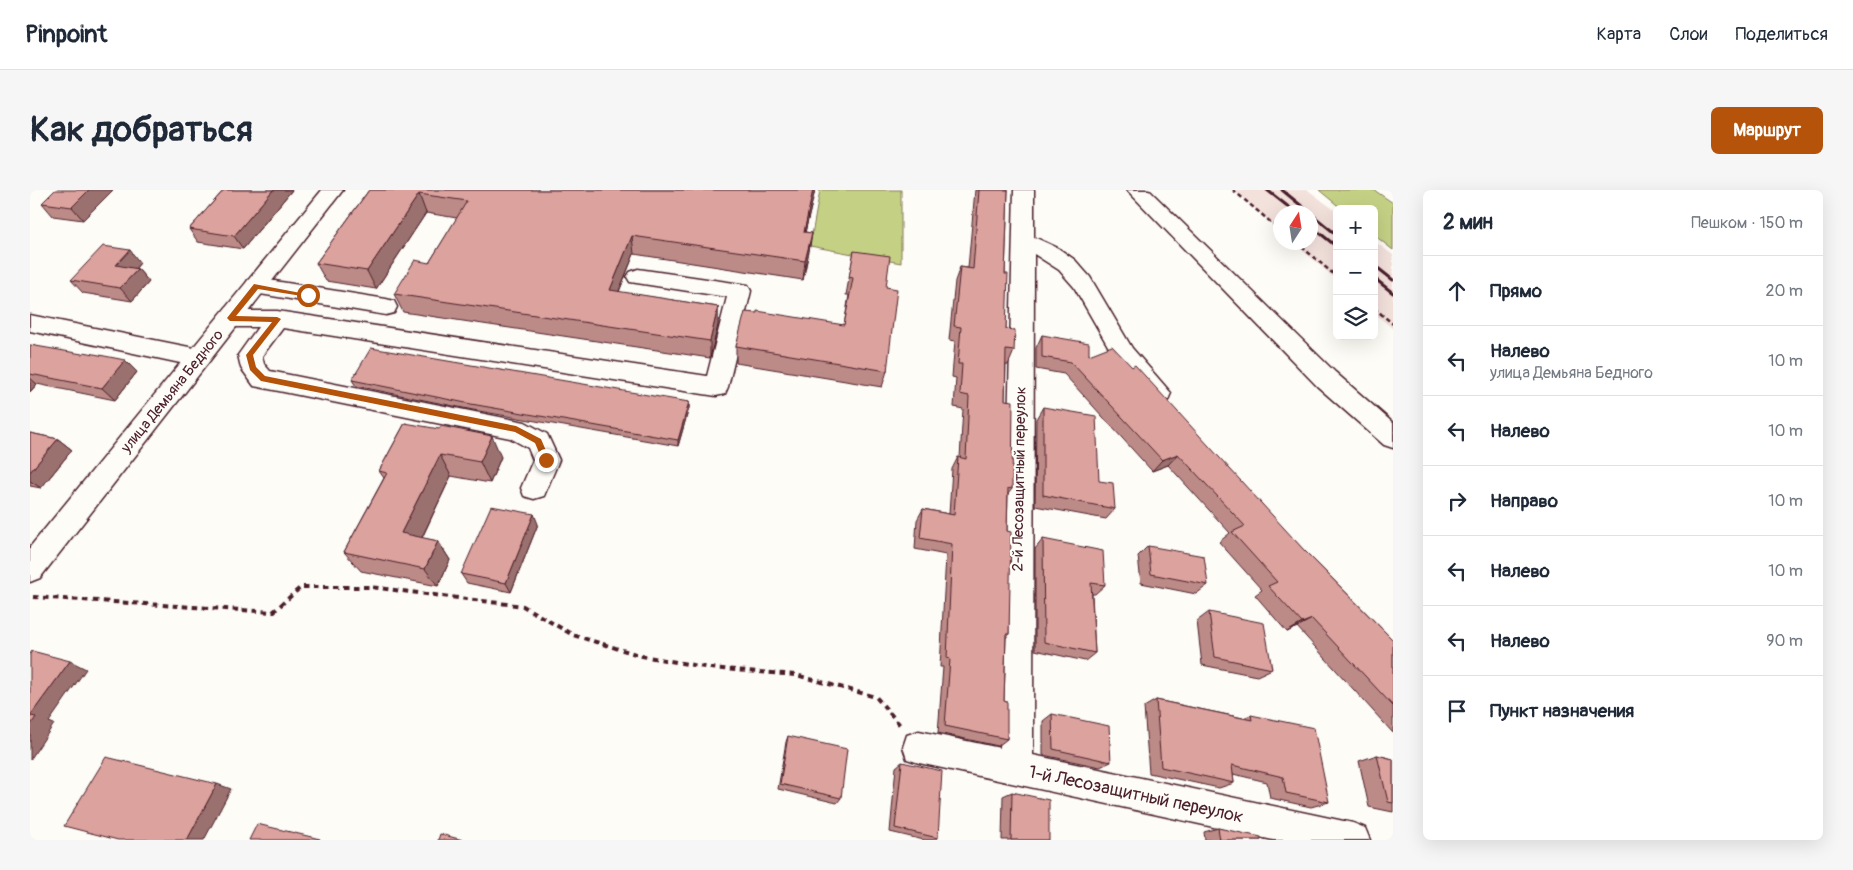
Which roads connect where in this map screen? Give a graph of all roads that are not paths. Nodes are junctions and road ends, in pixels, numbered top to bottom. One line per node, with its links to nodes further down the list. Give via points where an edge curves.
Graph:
1 (333, 190): 6 (street, улица Демьяна Бедного)
2 (1024, 190): 4 (street, 2-й Лесозащитный переулок)
3 (1137, 190): 13 (street, via 1326,379)
4 (1022, 240): 12 (street, via 1068,265 1082,282 1124,354); 17 (street, 2-й Лесозащитный переулок)
5 (638, 277): 9 (street, via 740,291 716,387)
6 (256, 286): 7 (street); 8 (street, улица Демьяна Бедного)
7 (386, 307)
8 (230, 318): 9 (street); 11 (street, улица Демьяна Бедного)
9 (277, 319): 14 (street, via 250,355 253,368 263,379 516,429 538,441 546,460)
10 (30, 323): 11 (street)
11 (199, 358): 15 (street, улица Демьяна Бедного)
12 (1176, 412)
13 (1393, 438)
14 (534, 488)
15 (33, 561)
16 (919, 747): 17 (street, 1-й Лесозащитный переулок)
17 (1016, 768): 18 (street, 1-й Лесозащитный переулок)
18 (1353, 840)

